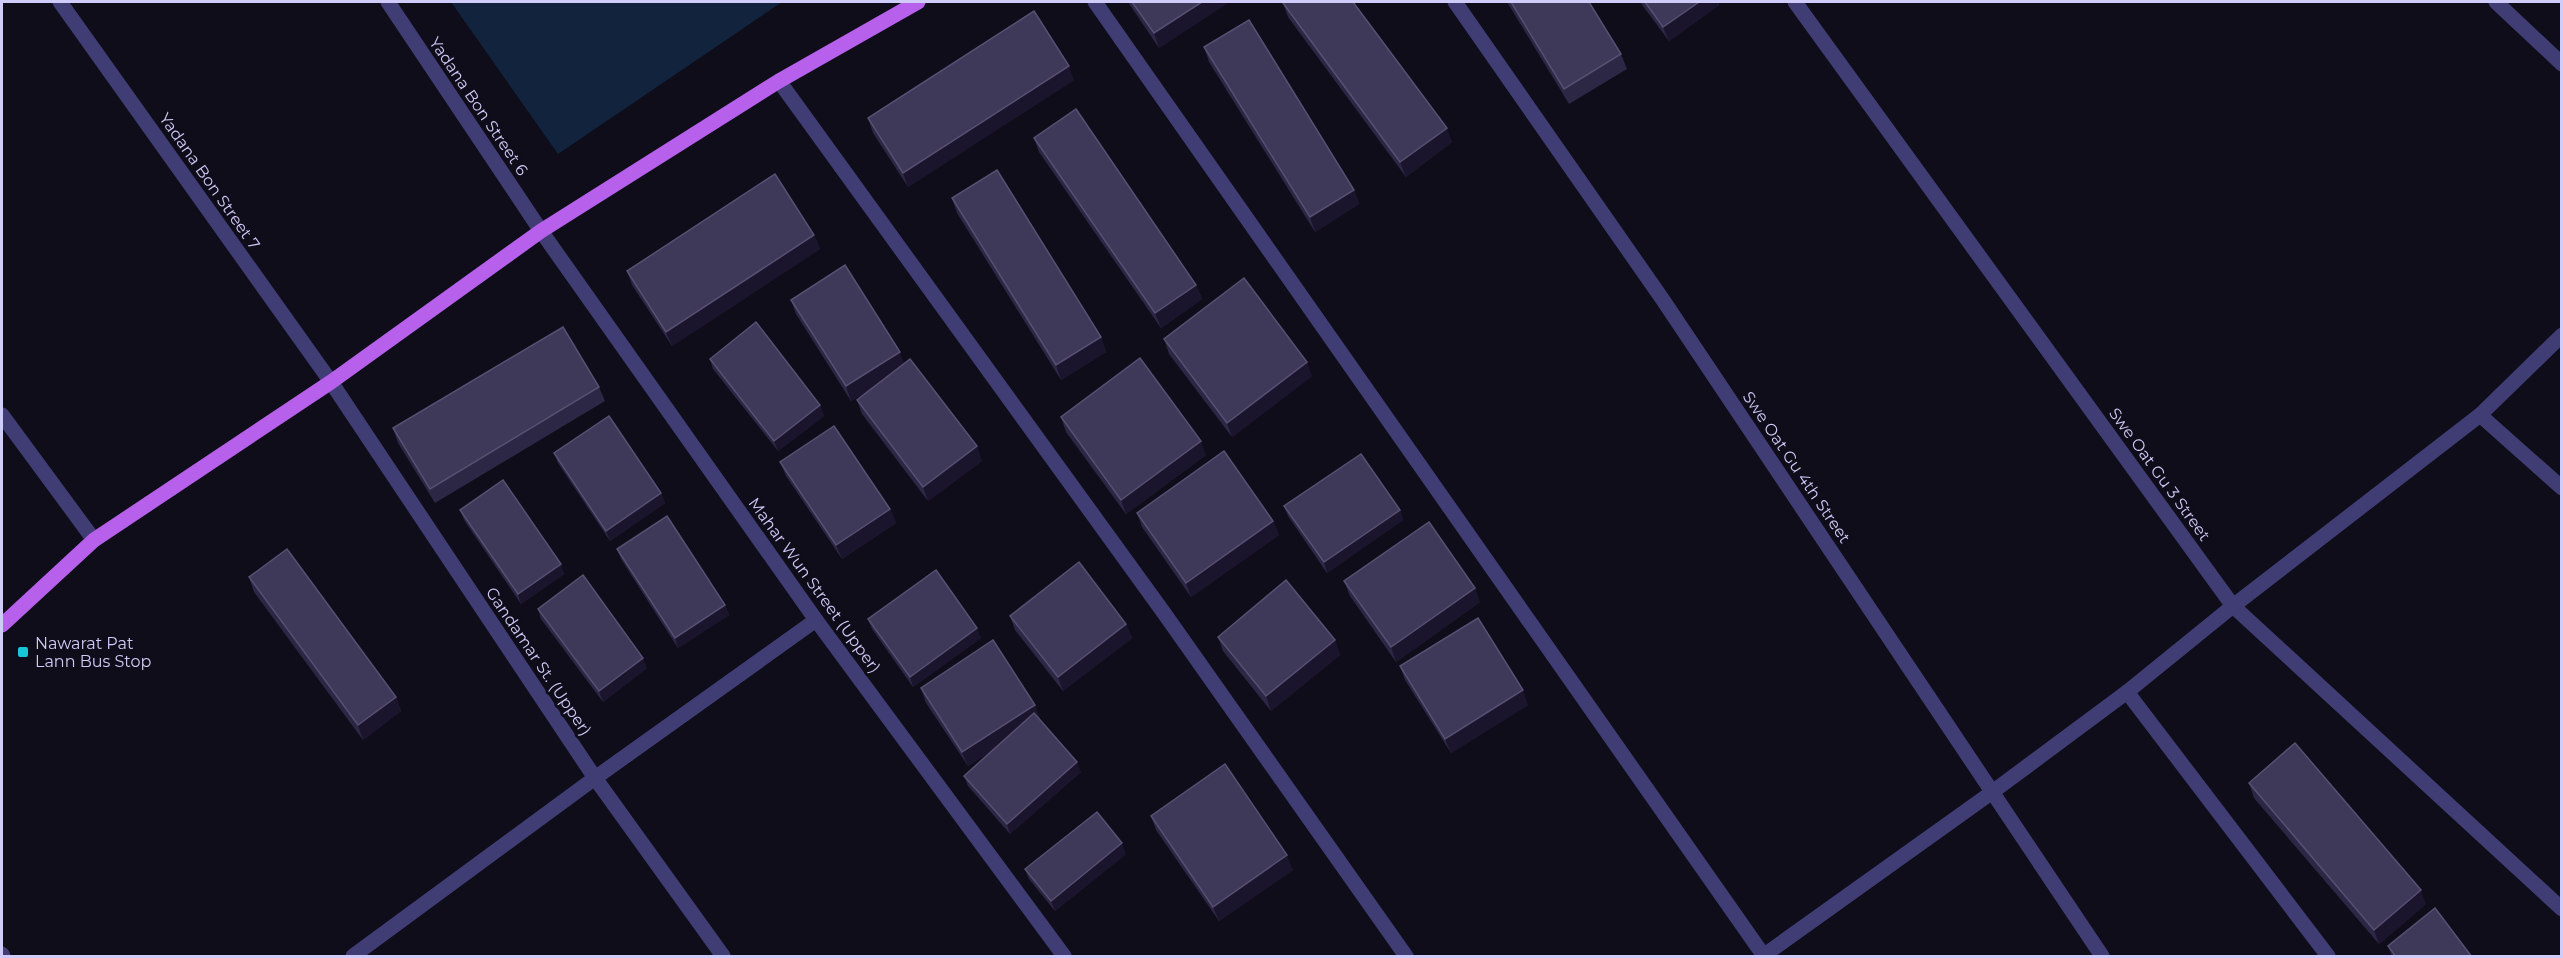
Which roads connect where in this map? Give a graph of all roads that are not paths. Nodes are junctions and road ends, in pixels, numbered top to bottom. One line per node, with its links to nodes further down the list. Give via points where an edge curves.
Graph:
1 (60, 2): 12 (street, Yadana Bon Street 7)
2 (388, 2): 10 (street, Yadana Bon Street 6)
3 (918, 2): 9 (main road)
4 (1095, 2): 25 (street)
5 (1455, 2): 22 (street, Swe Oat Gu 4th Street, via 1664,300)
6 (1795, 2): 17 (street, Swe Oat Gu 3 Street)
7 (2496, 2): 8 (street)
8 (2562, 64)
9 (779, 81): 10 (main road); 28 (street, via 1164,613)
10 (541, 231): 12 (main road); 18 (street, Mahar Wun Street (Upper))
11 (2562, 335): 14 (street)
12 (331, 382): 16 (main road); 21 (street, Gandamar St. (Upper))
13 (2, 415): 16 (street)
14 (2480, 415): 15 (street); 17 (street)
15 (2562, 488)
16 (94, 540): 19 (main road)
17 (2233, 606): 20 (street); 23 (street, Swe Oat Gu 3 Street)
18 (816, 620): 21 (street); 27 (street, Mahar Wun Street (Upper))
19 (2, 625)
20 (2127, 692): 22 (street); 30 (street)
21 (595, 778): 24 (street); 26 (street, Gandamar St. (Upper))
22 (1992, 793): 25 (street); 29 (street, Swe Oat Gu 4th Street)
23 (2562, 909)
24 (358, 955)
25 (1764, 956)
26 (723, 957)
27 (1064, 957)
28 (1406, 957)
29 (2103, 957)
30 (2328, 957)

